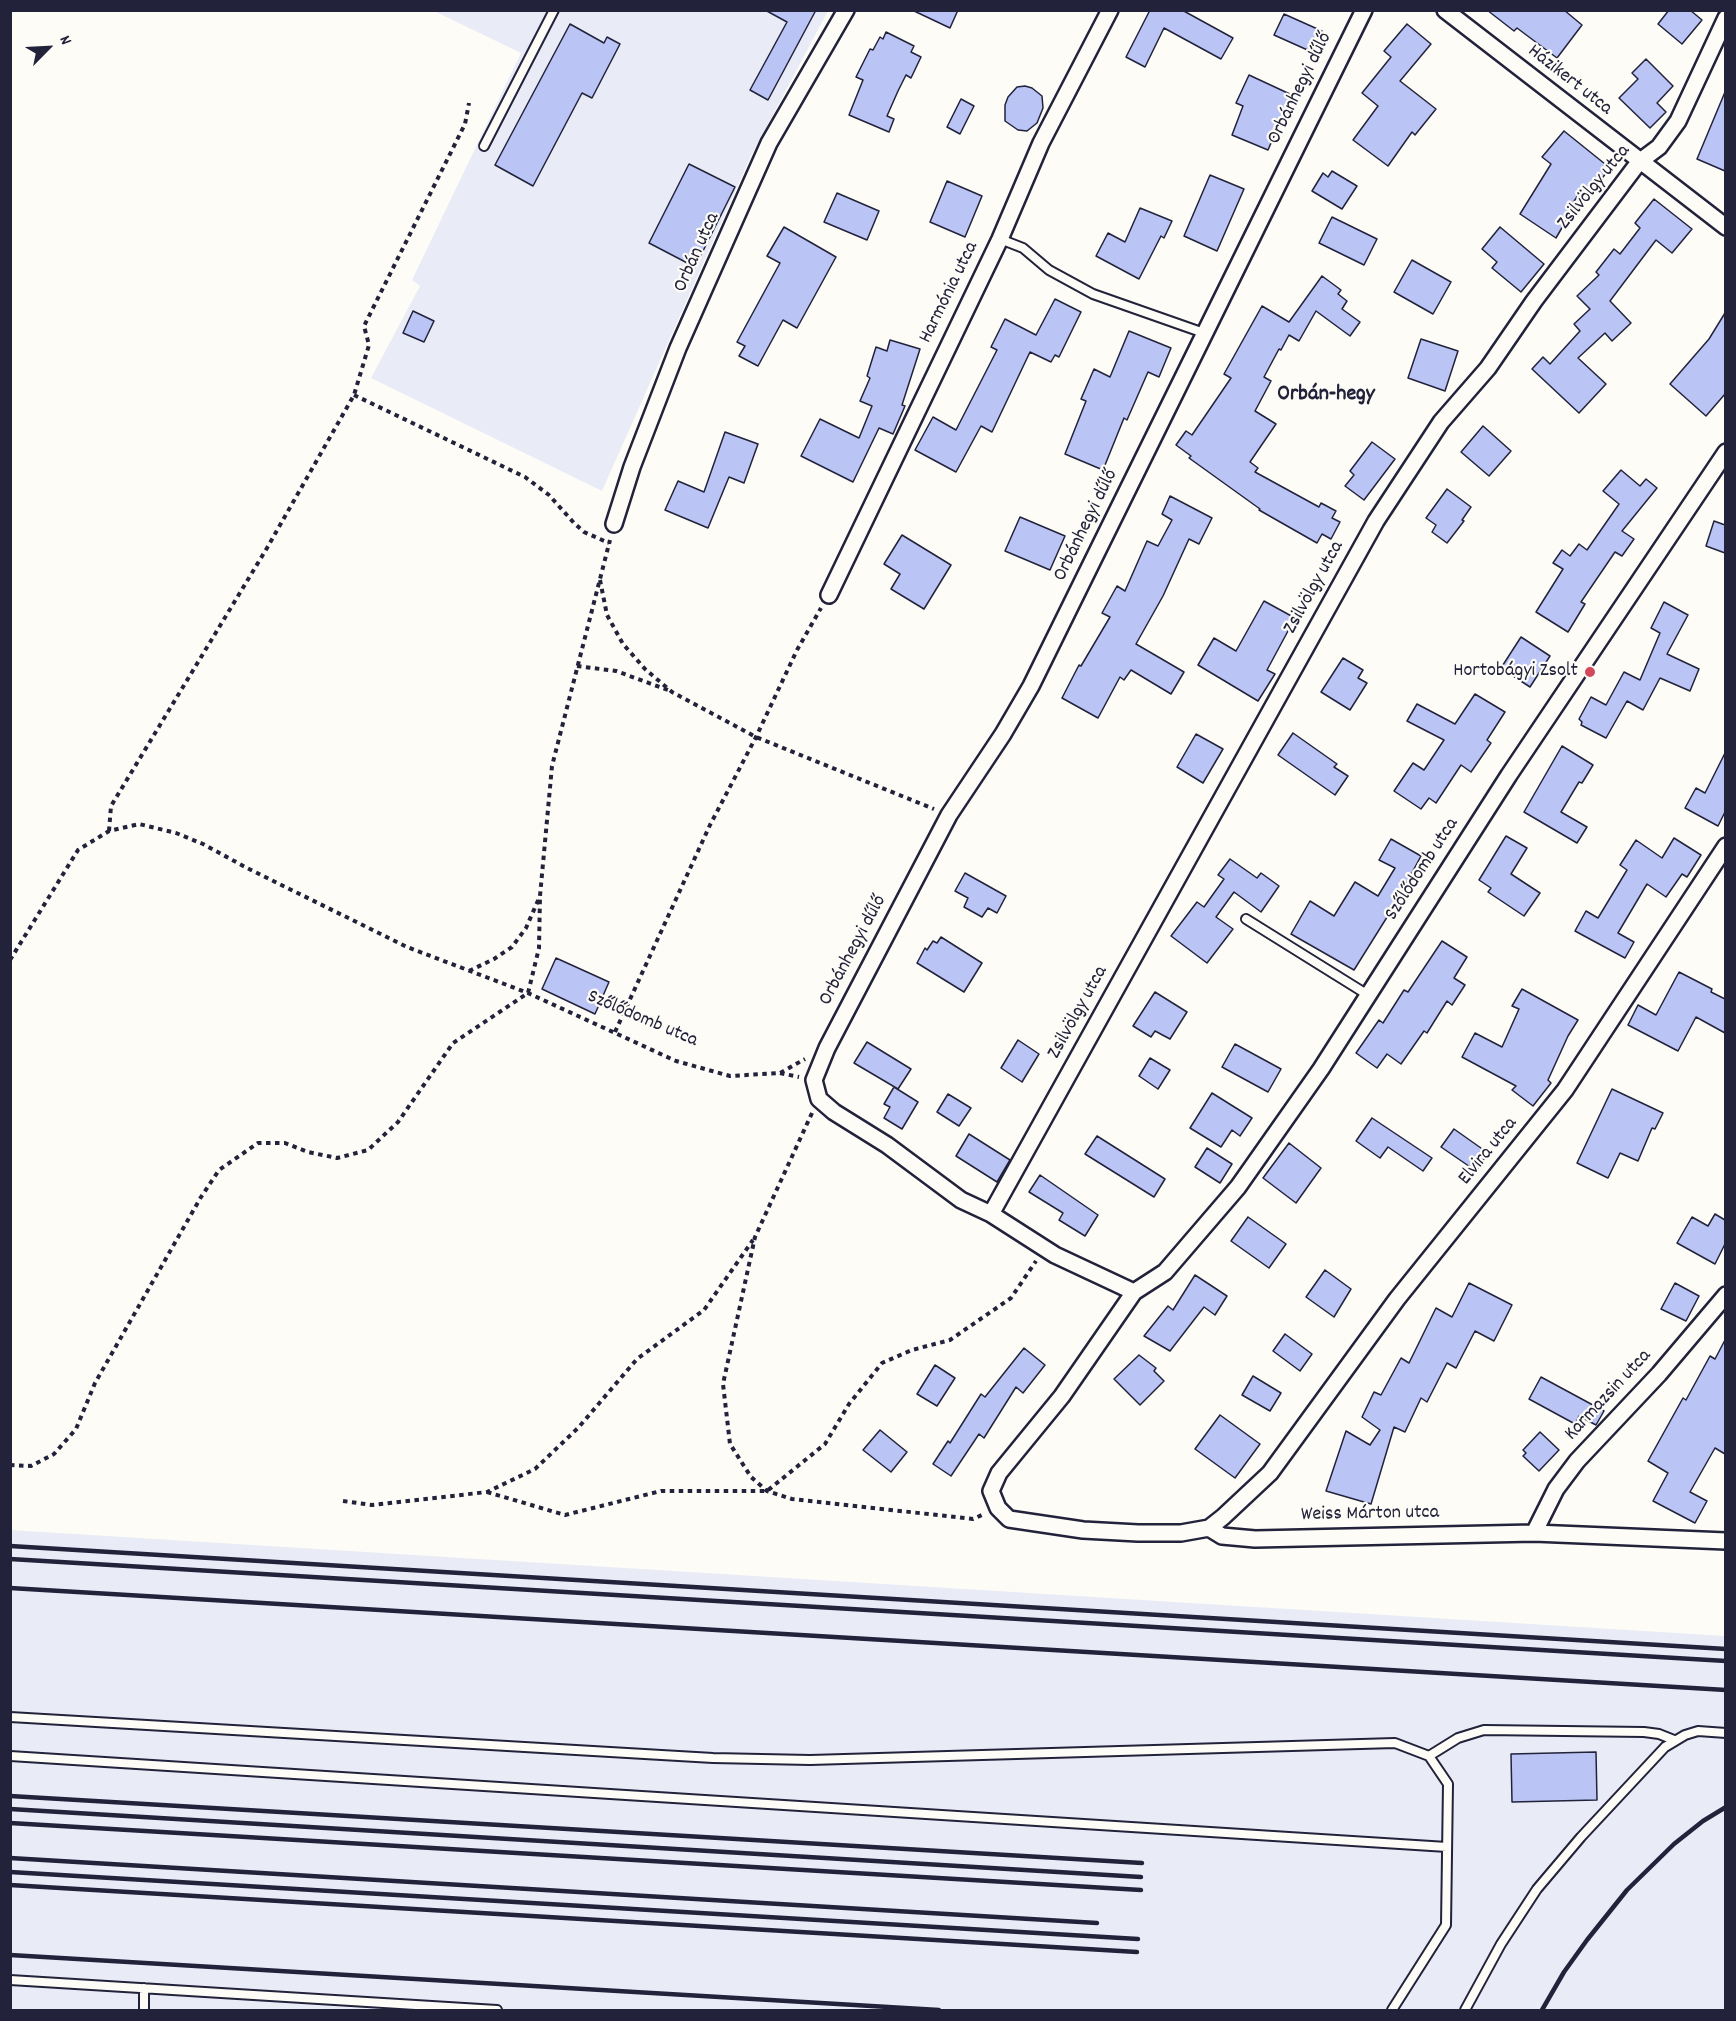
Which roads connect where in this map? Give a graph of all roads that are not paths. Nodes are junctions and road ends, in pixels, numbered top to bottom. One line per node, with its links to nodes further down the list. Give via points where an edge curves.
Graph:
1 (554, 10): 7 (lane)
2 (846, 10): 13 (street, Orbán utca, via 769,143 678,348)
3 (1110, 10): 10 (street, Harmónia utca, via 1041,143)
4 (1364, 10): 11 (street, Orbánhegyi dűlő)
5 (1445, 10): 8 (street, Házikert utca)
6 (1725, 18): 8 (street, Zsilvölgy utca, via 1678,121 1659,147)
7 (484, 146)
8 (1639, 162): 9 (street, Házikert utca); 18 (street, Zsilvölgy utca, via 1488,368 1441,422 1376,521)
9 (1725, 227)
10 (1000, 239): 11 (lane, via 1023,248 1049,270 1093,294); 14 (street, Harmónia utca)
11 (1204, 333): 18 (street, Orbánhegyi dűlő, via 1031,686 948,815 814,1080 819,1099 834,1112 961,1200)
12 (1725, 452): 17 (street, Szőlődomb utca, via 1521,756)
13 (614, 524)
14 (829, 595)
15 (1725, 846): 21 (street, Elvira utca, via 1565,1090 1397,1299 1270,1473)
16 (1246, 919): 17 (lane)
17 (1368, 995): 19 (street, Szőlődomb utca, via 1238,1187 1165,1272)
18 (991, 1214): 19 (street, via 1045,1248)
19 (1134, 1292): 21 (street, via 1062,1396 999,1473 991,1491 998,1508 1009,1519 1083,1530 1180,1533)
20 (1725, 1295): 22 (street, Karmazsin utca, via 1659,1374 1576,1461)
21 (1209, 1528): 22 (street, Weiss Márton utca, via 1222,1536 1255,1539)
22 (1534, 1533): 23 (street, Weiss Márton utca)
23 (1725, 1541)
24 (10, 1717): 28 (lane, via 724,1759 810,1760 1395,1743)
25 (1725, 1733): 26 (lane, via 1698,1731)
26 (1674, 1740): 28 (lane, via 1644,1732 1484,1730 1458,1738); 35 (lane, via 1537,1889 1501,1944)
27 (10, 1756): 29 (lane)
28 (1429, 1756): 29 (lane, via 1448,1784)
29 (1447, 1847): 34 (lane, via 1446,1925)
30 (10, 1980): 31 (lane)
31 (144, 1988): 32 (lane); 33 (lane)
32 (144, 2010)
33 (496, 2010)
34 (1392, 2010)
35 (1466, 2010)

